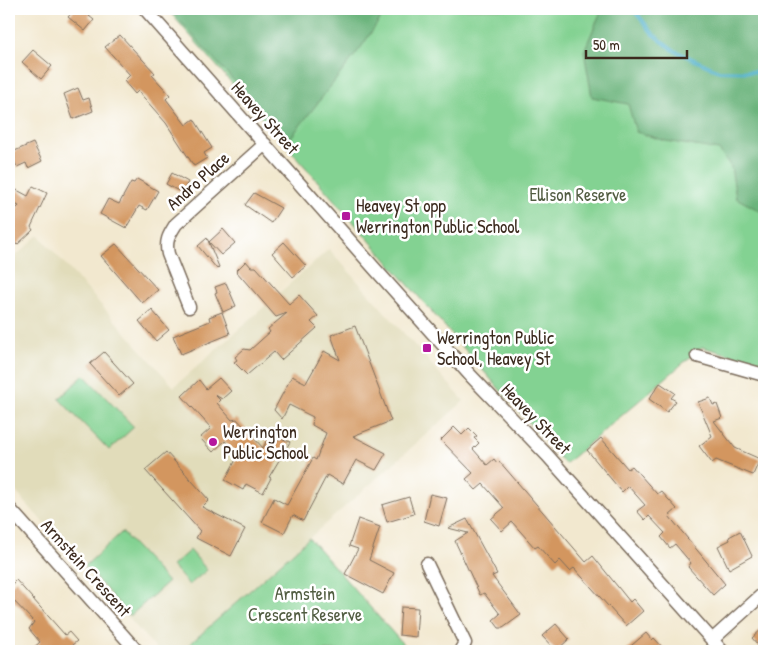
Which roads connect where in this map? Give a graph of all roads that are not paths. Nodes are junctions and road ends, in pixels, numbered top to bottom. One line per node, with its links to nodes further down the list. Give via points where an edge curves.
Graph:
1 (145, 9): 2 (street, Heavey Street)
2 (265, 144): 3 (street, Andro Place, via 176,224 168,236 168,254); 9 (street, Heavey Street)
3 (189, 307)
4 (697, 356): 5 (street)
5 (764, 376)
6 (9, 508): 10 (street, Armstein Crescent)
7 (428, 564): 11 (street, via 465,642)
8 (764, 593): 9 (street)
9 (712, 640): 12 (street, Heavey Street)
10 (137, 651)
11 (460, 651)
12 (722, 651)

